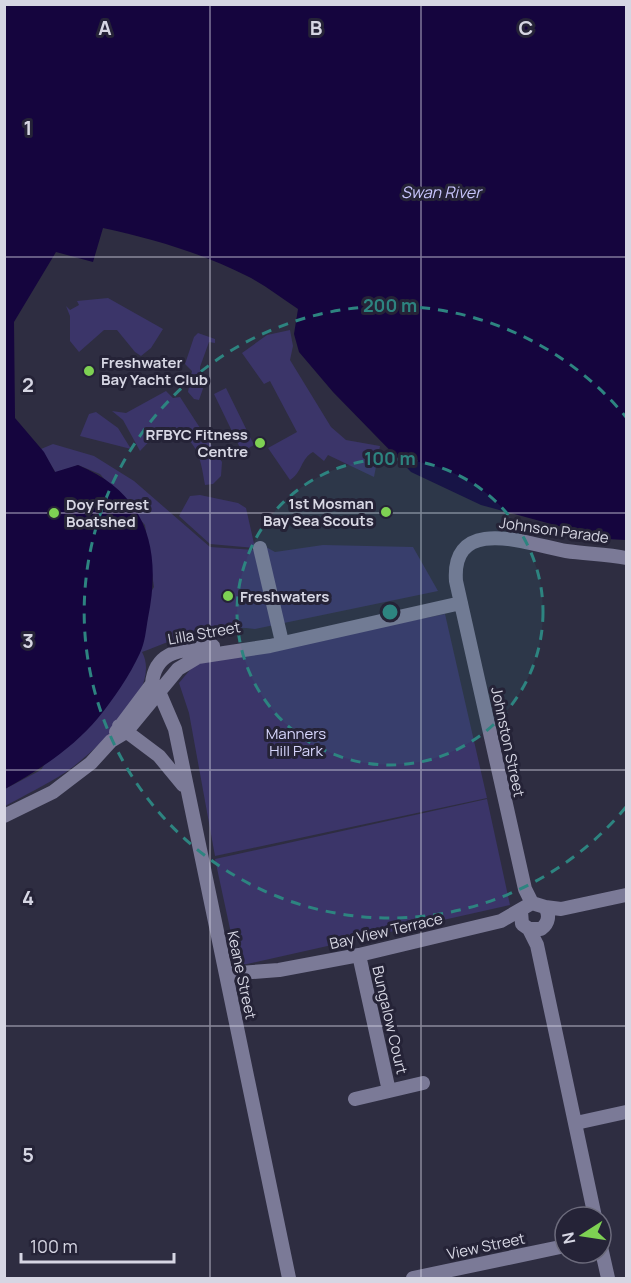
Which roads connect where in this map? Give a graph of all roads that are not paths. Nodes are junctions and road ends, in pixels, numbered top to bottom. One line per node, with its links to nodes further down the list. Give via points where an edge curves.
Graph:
1 (260, 548): 4 (street)
2 (627, 558): 3 (street, Johnson Parade, via 496,537 478,539 466,548 456,569)
3 (460, 603): 4 (street, Lilla Street); 10 (street, Johnston Street)
4 (282, 642): 5 (street, Lilla Street, via 198,657); 5 (street, Lilla Street, via 242,642 169,655 156,665)
5 (156, 689): 6 (street); 7 (street, Keane Street, via 175,729)
6 (122, 729): 7 (street, via 159,756); 8 (street, via 91,763 53,792)
7 (188, 794): 12 (street, Keane Street)
8 (4, 816)
9 (627, 895): 10 (street)
10 (533, 917): 11 (street, Bay View Terrace); 17 (street)
11 (359, 955): 12 (street, Bay View Terrace); 14 (street, Bungalow Court)
12 (227, 981): 20 (street, Keane Street)
13 (423, 1083): 14 (street, Bungalow Court)
14 (389, 1091): 15 (street, Bungalow Court)
15 (355, 1099)
16 (627, 1112): 17 (street)
17 (576, 1123): 18 (street)
18 (593, 1205)
19 (553, 1249): 21 (street, View Street)
20 (289, 1278)
21 (413, 1278)

